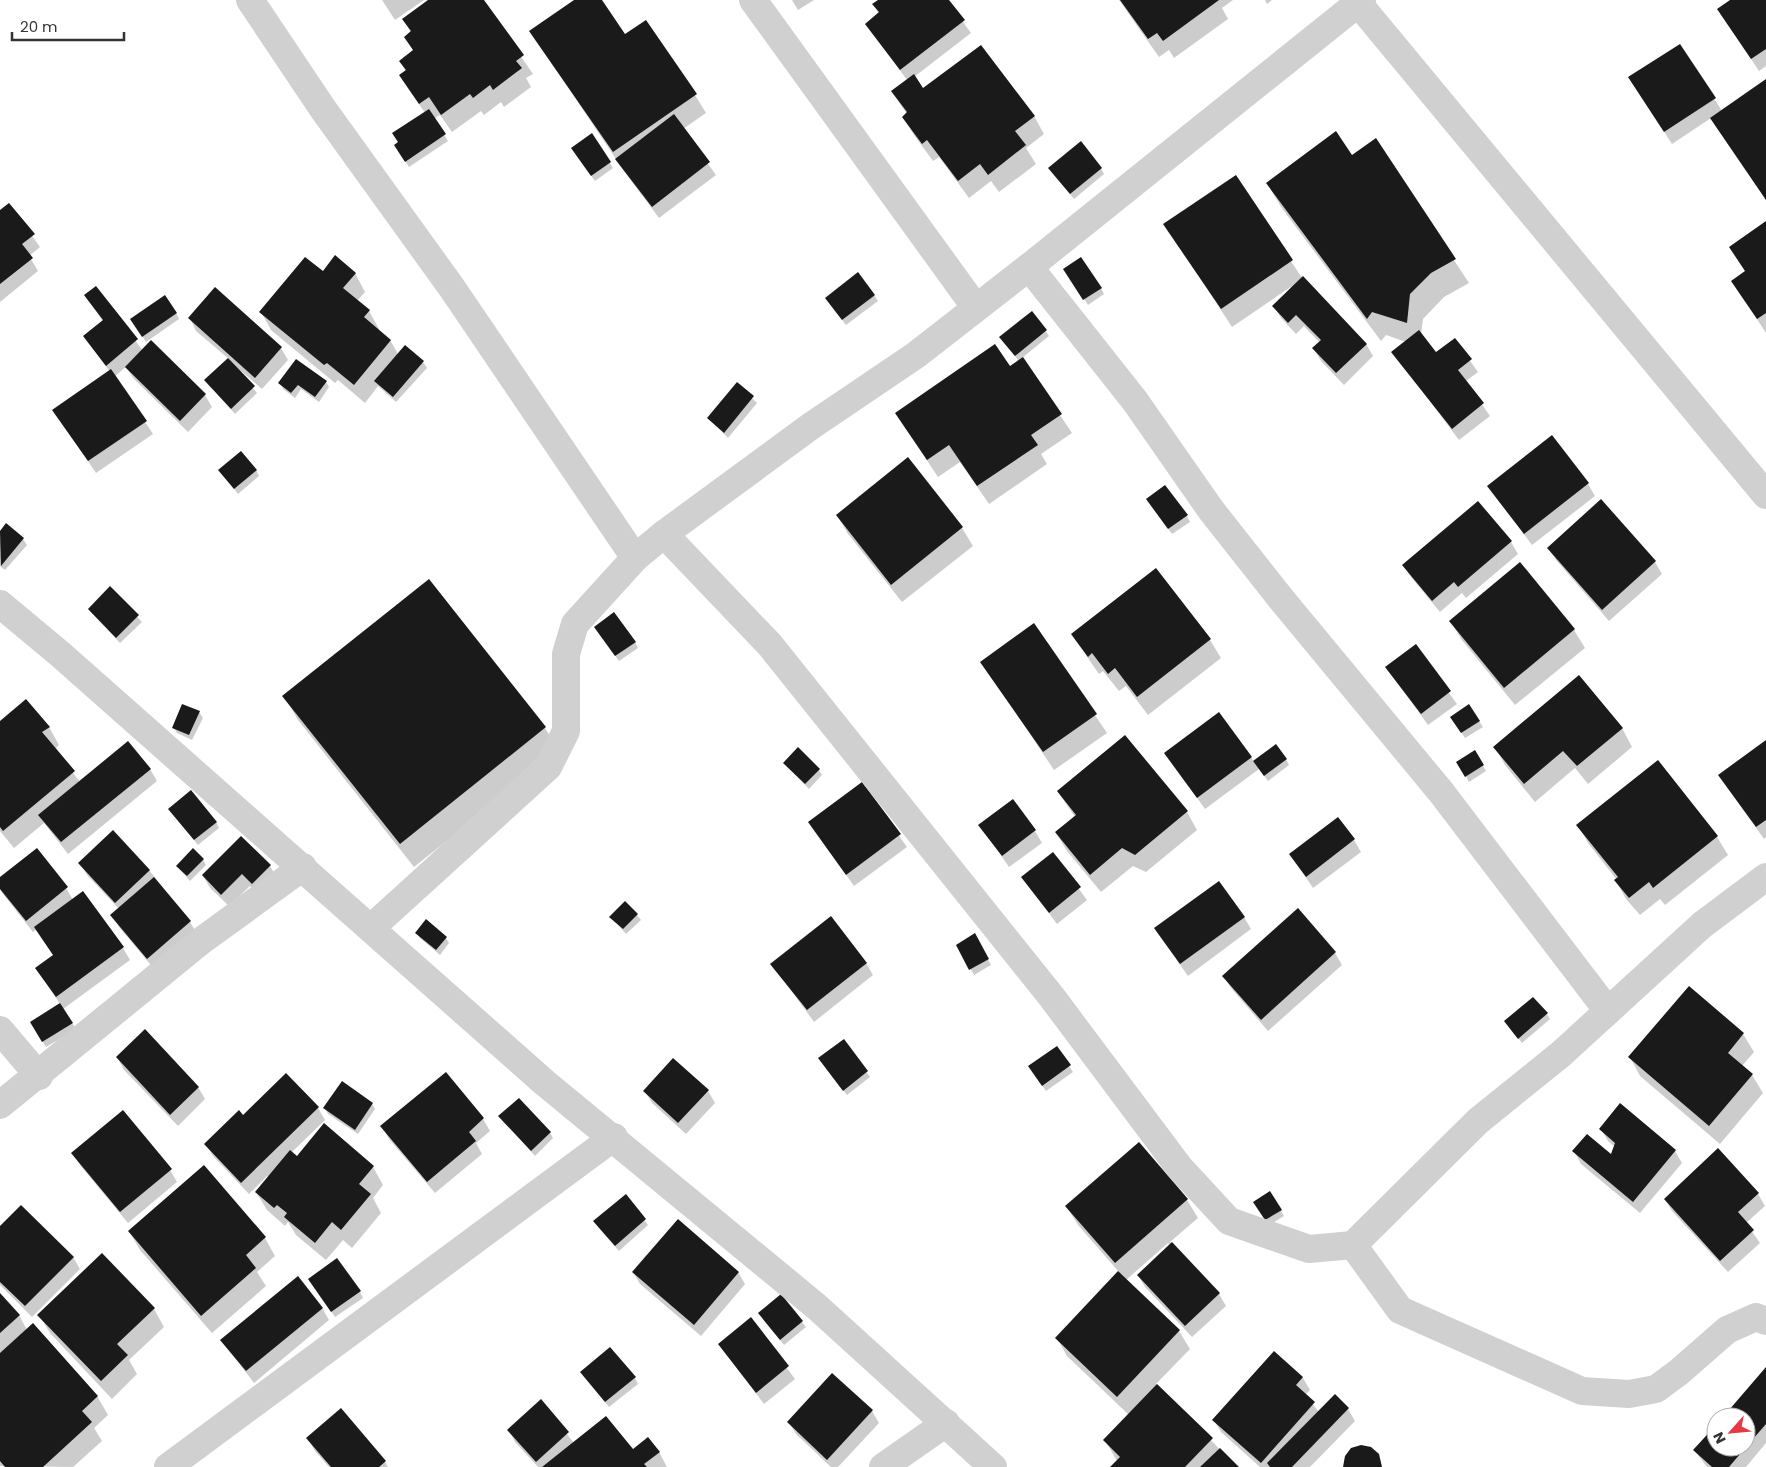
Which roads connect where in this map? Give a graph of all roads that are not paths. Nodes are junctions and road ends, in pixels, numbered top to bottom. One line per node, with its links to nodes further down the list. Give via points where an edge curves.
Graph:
1 (250, 0): 8 (street, via 323,109 452,288)
2 (753, 0): 5 (street)
3 (1360, 1): 4 (street); 6 (street)
4 (1029, 267): 5 (street); 13 (street, via 1135,401 1211,510 1441,792)
5 (976, 308): 7 (street, via 916,355 811,426)
6 (1766, 495)
7 (664, 534): 8 (street); 18 (street, via 770,645 1051,996 1179,1167 1229,1221 1309,1249)
8 (635, 558): 12 (street, via 575,624 566,654 566,731 548,766)
9 (0, 604): 10 (street)
10 (302, 867): 12 (street); 15 (street, via 201,941)
11 (1766, 877): 13 (street, via 1702,925)
12 (371, 928): 17 (street, via 545,1083)
13 (1608, 1011): 18 (street, via 1478,1121)
14 (0, 1030): 15 (street)
15 (39, 1076): 16 (street)
16 (0, 1105)
17 (614, 1137): 20 (street, via 817,1306); 21 (street)
18 (1354, 1245): 19 (street, via 1400,1310 1582,1391 1628,1394 1656,1389 1727,1330 1756,1317)
19 (1766, 1321)
20 (946, 1423): 22 (street); 23 (street)
21 (168, 1467)
22 (883, 1467)
23 (993, 1467)

